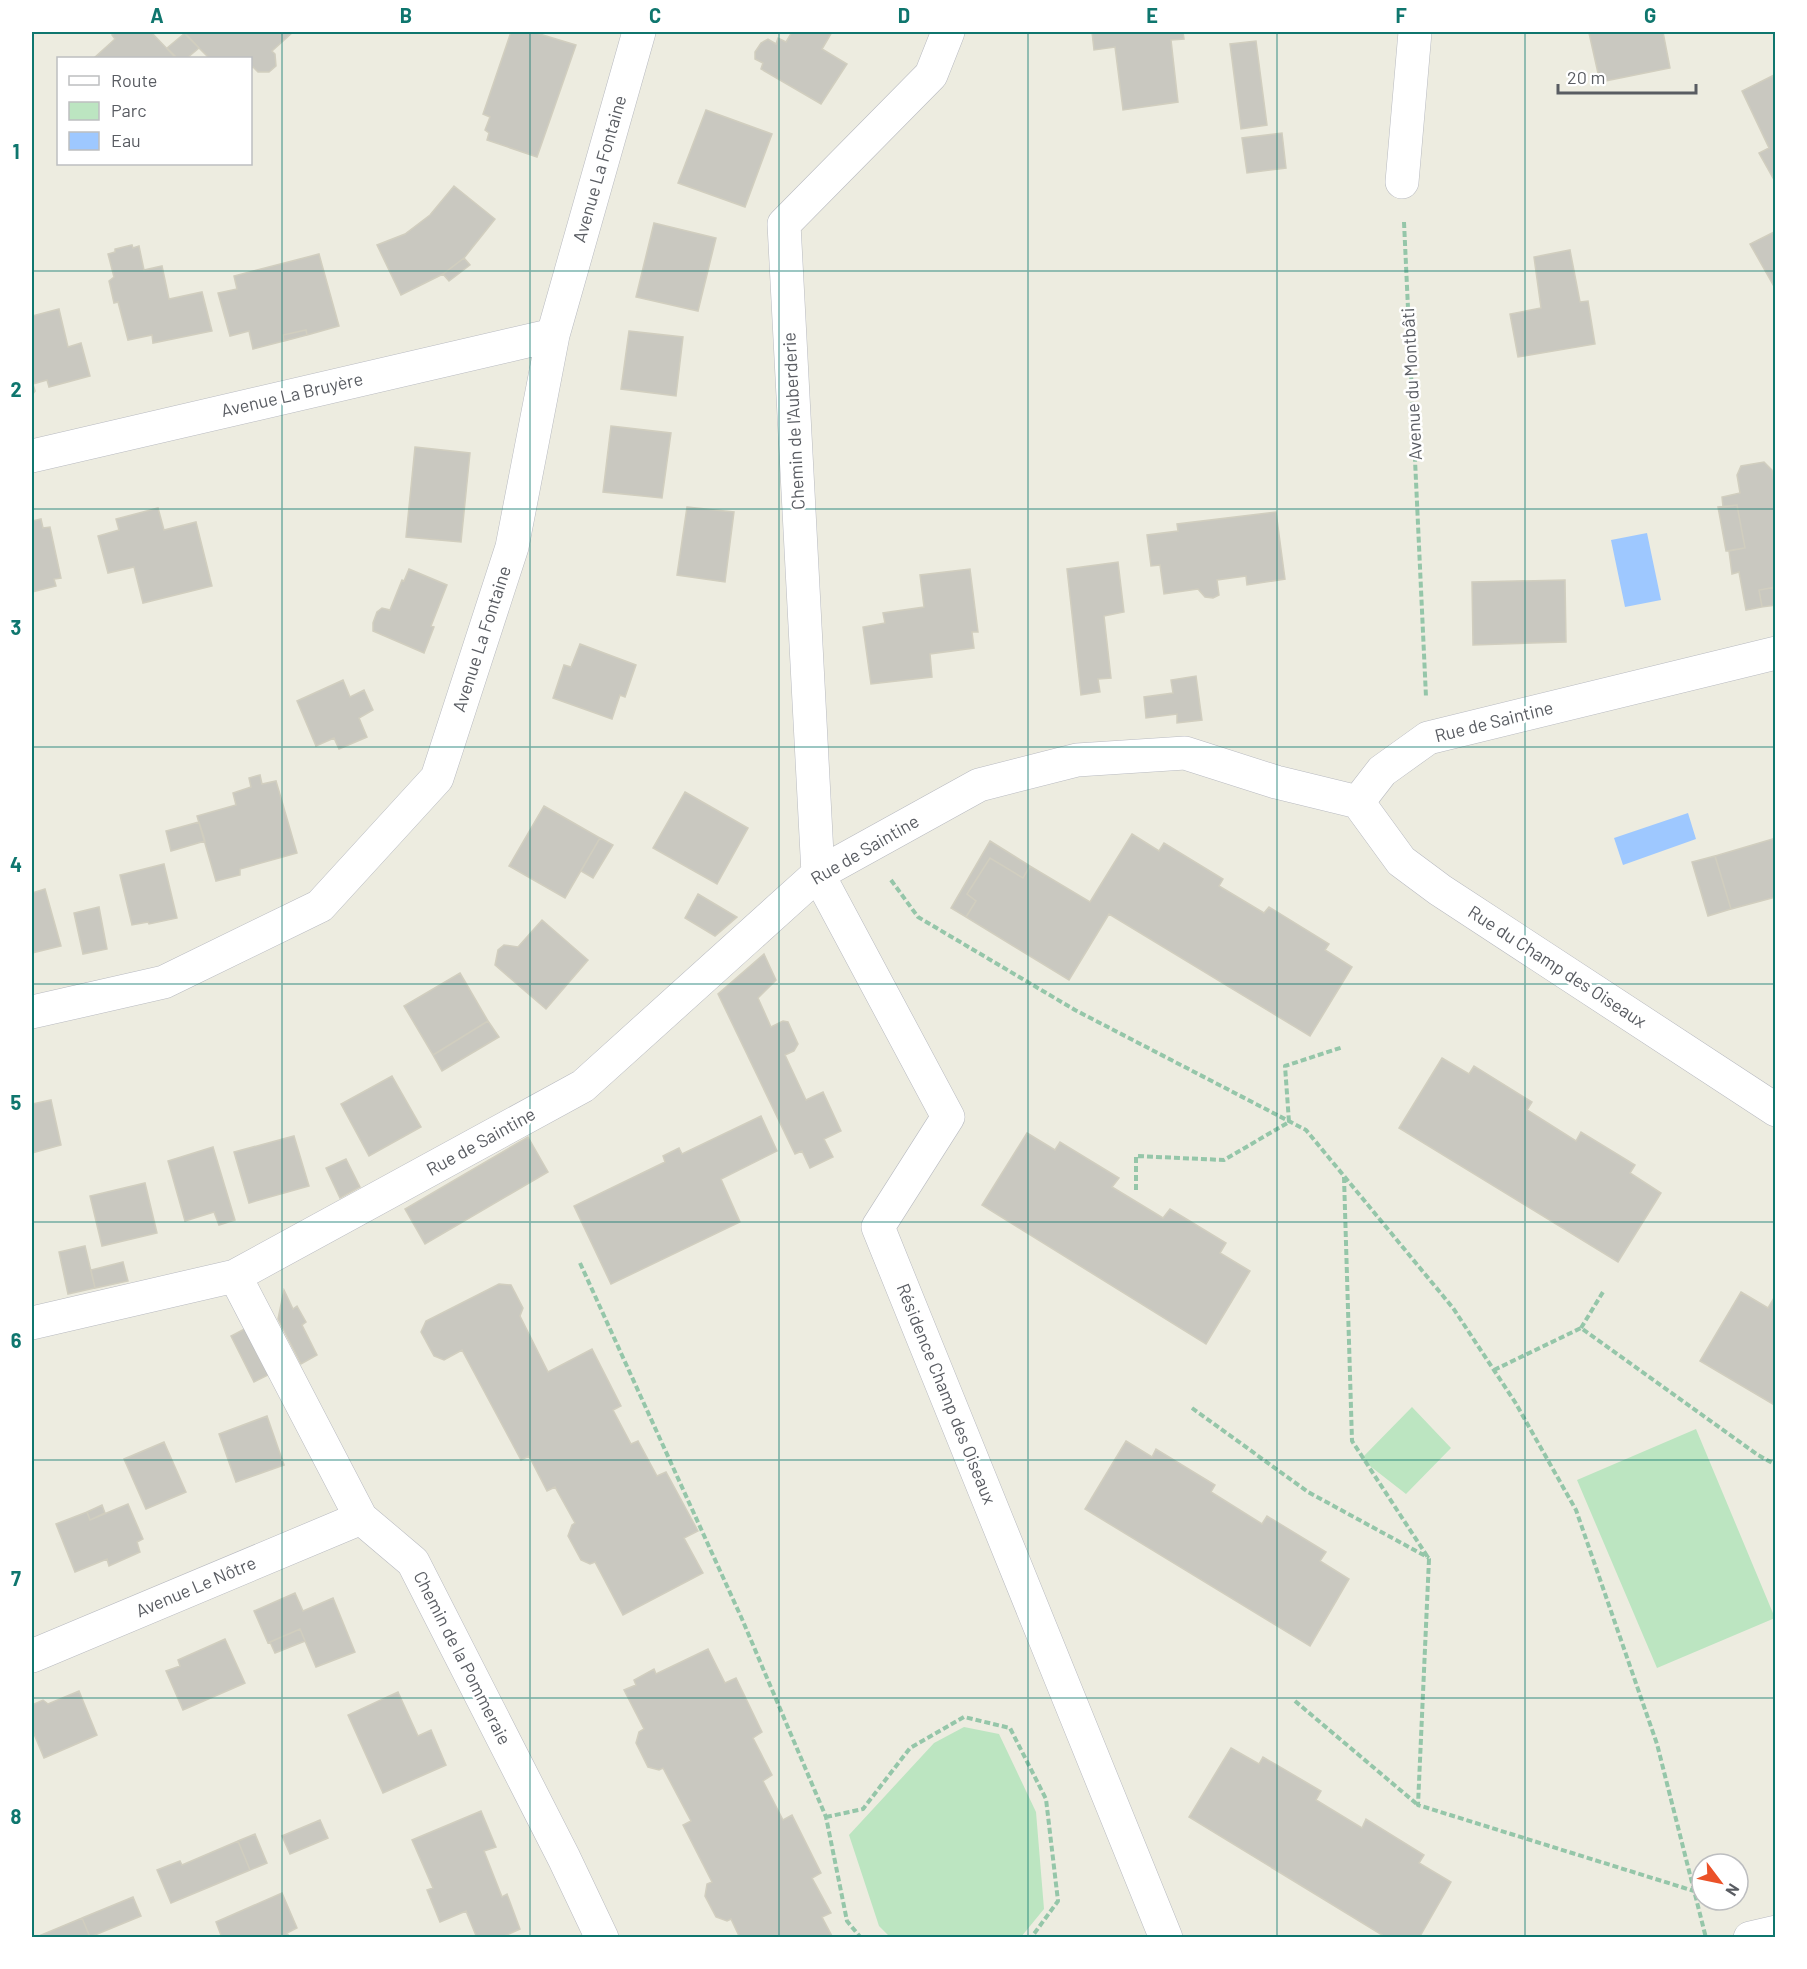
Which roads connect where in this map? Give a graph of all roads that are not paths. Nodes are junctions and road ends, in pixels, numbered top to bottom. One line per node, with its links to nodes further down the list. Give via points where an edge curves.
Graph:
1 (639, 32): 5 (street, Avenue La Fontaine)
2 (948, 32): 9 (street, Chemin de l'Auberderie, via 930,75 784,224)
3 (1415, 32): 4 (street)
4 (1402, 182)
5 (553, 335): 6 (street, Avenue La Bruyère); 10 (street, Avenue La Fontaine, via 512,547 437,778 320,906 164,982)
6 (32, 456)
7 (1776, 653): 8 (street, Rue de Saintine, via 1428,738 1382,771)
8 (1358, 802): 9 (street, Rue de Saintine, via 1276,782 1185,753 1077,760 979,785); 11 (street, Rue du Champ des Oiseaux, via 1401,861 1440,890)
9 (818, 874): 12 (street, Rue de Saintine, via 583,1086); 18 (street, Résidence Champ des Oiseaux, via 948,1117 878,1227)
10 (32, 1012)
11 (1776, 1110)
12 (235, 1276): 13 (street, Rue de Saintine); 14 (street, Chemin de la Pommeraie)
13 (32, 1323)
14 (361, 1518): 15 (street, Avenue Le Nôtre); 17 (street, Chemin de la Pommeraie, via 413,1562 564,1858)
15 (32, 1656)
16 (1776, 1932): 19 (street)
17 (595, 1935)
18 (1166, 1938)
19 (1750, 1938)

